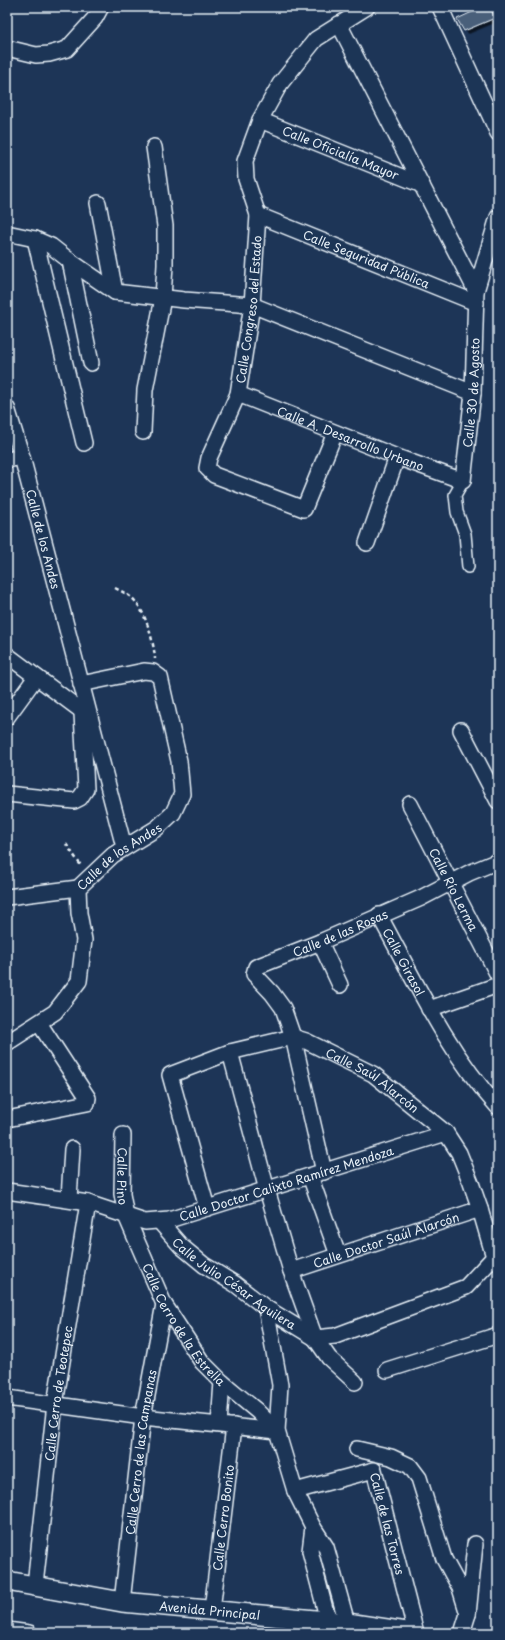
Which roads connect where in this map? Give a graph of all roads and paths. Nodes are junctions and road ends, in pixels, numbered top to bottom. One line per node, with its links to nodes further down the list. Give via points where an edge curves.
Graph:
1 (101, 7): 5 (street, via 95,18 67,50 36,55)
2 (367, 7): 4 (street, Calle Congreso del Estado)
3 (440, 7): 7 (street)
4 (338, 24): 6 (street, Calle Congreso del Estado, via 316,39 307,50 280,84); 9 (street)
5 (7, 48)
6 (260, 120): 9 (street, Calle Oficialía Mayor); 11 (street, Calle Congreso del Estado, via 245,161 246,179)
7 (498, 133)
8 (154, 147): 18 (street, via 164,226)
9 (422, 185): 17 (street)
10 (98, 203): 16 (street)
11 (258, 215): 17 (street, Calle Seguridad Pública); 19 (street, Calle Congreso del Estado)
12 (498, 217): 17 (street, Calle 30 de Agosto)
13 (7, 233): 14 (street)
14 (35, 238): 15 (street, via 51,246); 26 (street)
15 (70, 261): 16 (street); 20 (street)
16 (116, 292): 18 (street)
17 (476, 297): 22 (street, Calle 30 de Agosto)
18 (163, 298): 19 (street); 24 (street, via 145,390)
19 (252, 305): 21 (street, Calle Congreso del Estado); 22 (street)
20 (91, 363)
21 (238, 394): 25 (street, Calle A. Desarrollo Urbano); 25 (street, Calle Congreso del Estado, via 209,458 207,468 214,475 304,509)
22 (473, 394): 30 (street, Calle 30 de Agosto)
23 (7, 408): 27 (street, Calle de los Andes)
24 (143, 432)
25 (335, 433): 28 (street, Calle A. Desarrollo Urbano)
26 (84, 443)
27 (22, 457): 29 (street); 37 (street, Calle de los Andes)
28 (397, 457): 30 (street, Calle A. Desarrollo Urbano); 31 (street)
29 (7, 460)
30 (463, 481): 32 (street, Calle 30 de Agosto, via 455,495 457,512 465,534)
31 (367, 543)
32 (468, 567)
33 (115, 588): 35 (path, via 131,597 137,604 147,626 155,648)
34 (7, 655): 36 (street)
35 (153, 672): 37 (street, via 144,671); 45 (street, Calle de los Andes, via 160,677 179,761 182,794 173,813 157,828)
36 (36, 677): 38 (street); 39 (street)
37 (81, 684): 38 (street, Calle de los Andes)
38 (86, 715): 41 (street, via 86,790 80,798 74,801); 45 (street)
39 (7, 717)
40 (461, 730): 42 (street)
41 (7, 794)
42 (498, 801)
43 (410, 804): 48 (street, Calle Río Lerma)
44 (66, 844): 47 (path)
45 (124, 847): 47 (street, Calle de los Andes)
46 (498, 861): 48 (street, Calle de las Rosas)
47 (89, 877): 49 (street, Calle de los Andes)
48 (451, 882): 51 (street, Calle de las Rosas); 53 (street, Calle Río Lerma)
49 (78, 888): 50 (street); 57 (street, Calle de los Andes, via 84,940 79,981 55,1012)
50 (7, 897)
51 (379, 915): 52 (street, Calle de las Rosas); 56 (street, Calle Girasol)
52 (320, 942): 54 (street); 58 (street, Calle de las Rosas, via 256,967 254,974 283,1008)
53 (498, 975)
54 (340, 985)
55 (498, 985): 56 (street)
56 (429, 1009): 61 (street, Calle Girasol, via 460,1061)
57 (39, 1023): 59 (street, Calle de los Andes); 62 (street, via 88,1098 87,1103)
58 (293, 1037): 60 (street); 63 (street, Calle Saúl Alarcón, via 373,1074); 66 (street)
59 (7, 1043)
60 (230, 1052): 67 (street); 71 (street, via 170,1075)
61 (498, 1107)
62 (7, 1119)
63 (446, 1133): 66 (street, Calle Doctor Calixto Ramírez Mendoza); 72 (street, Calle Saúl Alarcón, via 459,1153)
64 (123, 1135): 73 (street, Calle Pino, via 122,1194)
65 (72, 1149): 69 (street)
66 (317, 1174): 67 (street, Calle Doctor Calixto Ramírez Mendoza); 75 (street)
67 (267, 1190): 71 (street, Calle Doctor Calixto Ramírez Mendoza); 77 (street)
68 (7, 1191): 69 (street)
69 (69, 1199): 70 (street)
70 (88, 1203): 73 (street); 86 (street, Calle Cerro de Teotepec)
71 (207, 1208): 74 (street, Calle Doctor Calixto Ramírez Mendoza)
72 (480, 1209): 75 (street, Calle Doctor Saúl Alarcón); 76 (street, Calle Saúl Alarcón)
73 (126, 1216): 74 (street, Calle Doctor Calixto Ramírez Mendoza, via 145,1222); 78 (street, Calle Cerro de la Estrella)
74 (160, 1222): 79 (street, Calle Julio César Aguilera, via 181,1246)
75 (338, 1255): 77 (street, Calle Doctor Saúl Alarcón)
76 (496, 1257): 81 (street, via 466,1287 335,1336)
77 (291, 1271): 81 (street)
78 (164, 1304): 83 (street, Calle Cerro de la Estrella, via 202,1362); 87 (street, Calle Cerro de las Campanas)
79 (266, 1308): 81 (street, Calle Julio César Aguilera); 90 (street, via 280,1385)
80 (498, 1335): 82 (street)
81 (315, 1338): 84 (street, via 329,1358)
82 (387, 1370)
83 (222, 1382): 88 (street); 90 (street, Calle Cerro de la Estrella)
84 (355, 1382)
85 (7, 1398): 86 (street)
86 (55, 1404): 87 (street); 95 (street, Calle Cerro de Teotepec)
87 (143, 1417): 88 (street); 96 (street, Calle Cerro de las Campanas)
88 (219, 1424): 89 (street)
89 (234, 1426): 90 (street); 97 (street, Calle Cerro Bonito)
90 (277, 1431): 92 (street, Calle Cerro de la Estrella)
91 (357, 1449): 98 (street, via 391,1457 410,1466 419,1478 444,1559 460,1588)
92 (295, 1491): 99 (street, Calle Cerro de la Estrella, via 326,1547); 103 (street, Calle de las Torres, via 374,1470)
93 (475, 1544): 98 (street)
94 (7, 1580): 95 (street, Avenida Principal)
95 (35, 1585): 96 (street, Avenida Principal)
96 (122, 1602): 97 (street, Avenida Principal)
97 (212, 1610): 99 (street, Avenida Principal)
98 (468, 1614): 104 (street)
99 (339, 1628): 102 (street, Avenida Principal)
100 (7, 1630): 101 (street)
101 (29, 1633)
102 (412, 1633)
103 (416, 1633)
104 (462, 1633)

